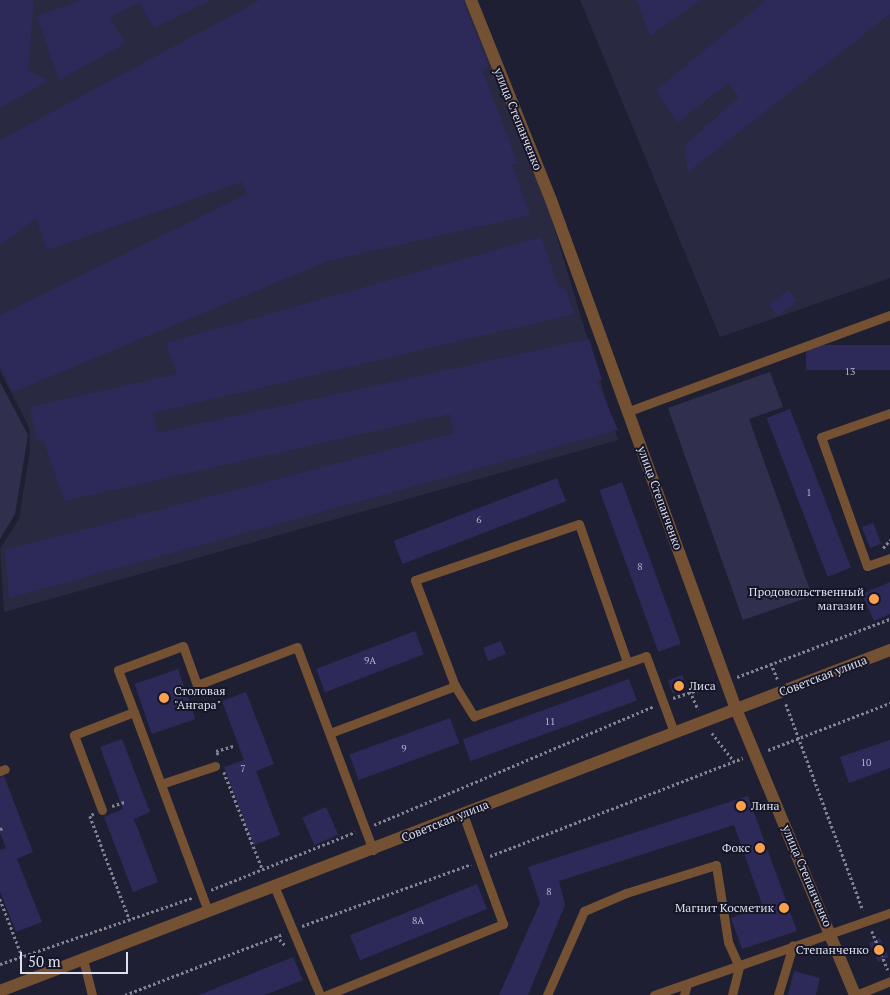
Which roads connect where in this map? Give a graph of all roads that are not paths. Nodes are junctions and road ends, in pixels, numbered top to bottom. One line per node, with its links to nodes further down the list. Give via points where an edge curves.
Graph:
1 (470, 0): 3 (street, улица Степанченко, via 551,200)
2 (890, 315): 3 (lane)
3 (629, 410): 9 (street, улица Степанченко)
4 (890, 413): 5 (lane, via 820,438 867,566)
5 (890, 558)
6 (890, 650): 9 (street, Советская улица)
7 (627, 662): 8 (lane, via 474,716); 8 (lane, via 579,524 415,580); 11 (lane, via 646,656)
8 (454, 686): 12 (lane)
9 (736, 709): 11 (street, Советская улица); 21 (street, улица Степанченко)
10 (134, 712): 12 (lane, via 118,670 183,646 197,685 297,647); 14 (lane); 15 (lane, via 74,735)
11 (674, 732): 16 (street, Советская улица)
12 (330, 733): 17 (lane)
13 (219, 765): 14 (lane)
14 (161, 784): 19 (lane)
15 (102, 810)
16 (462, 814): 17 (street, Советская улица); 30 (lane, via 502,924)
17 (373, 850): 18 (street, Советская улица)
18 (275, 888): 19 (street, Советская улица); 29 (lane)
19 (208, 911): 23 (street, Советская улица)
20 (890, 913): 21 (lane)
21 (832, 935): 22 (lane); 36 (street, улица Степанченко)
22 (793, 945): 24 (lane); 35 (lane)
23 (83, 959): 27 (street, Советская улица); 28 (lane)
24 (738, 967): 26 (lane); 31 (lane, via 728,942 716,866 626,893 584,910); 34 (lane)
25 (890, 980): 36 (lane)
26 (688, 984): 32 (lane); 33 (lane)
27 (0, 991)
28 (92, 995)
29 (320, 995)
30 (327, 995)
31 (547, 995)
32 (654, 995)
33 (684, 995)
34 (732, 995)
35 (778, 995)
36 (855, 995)

